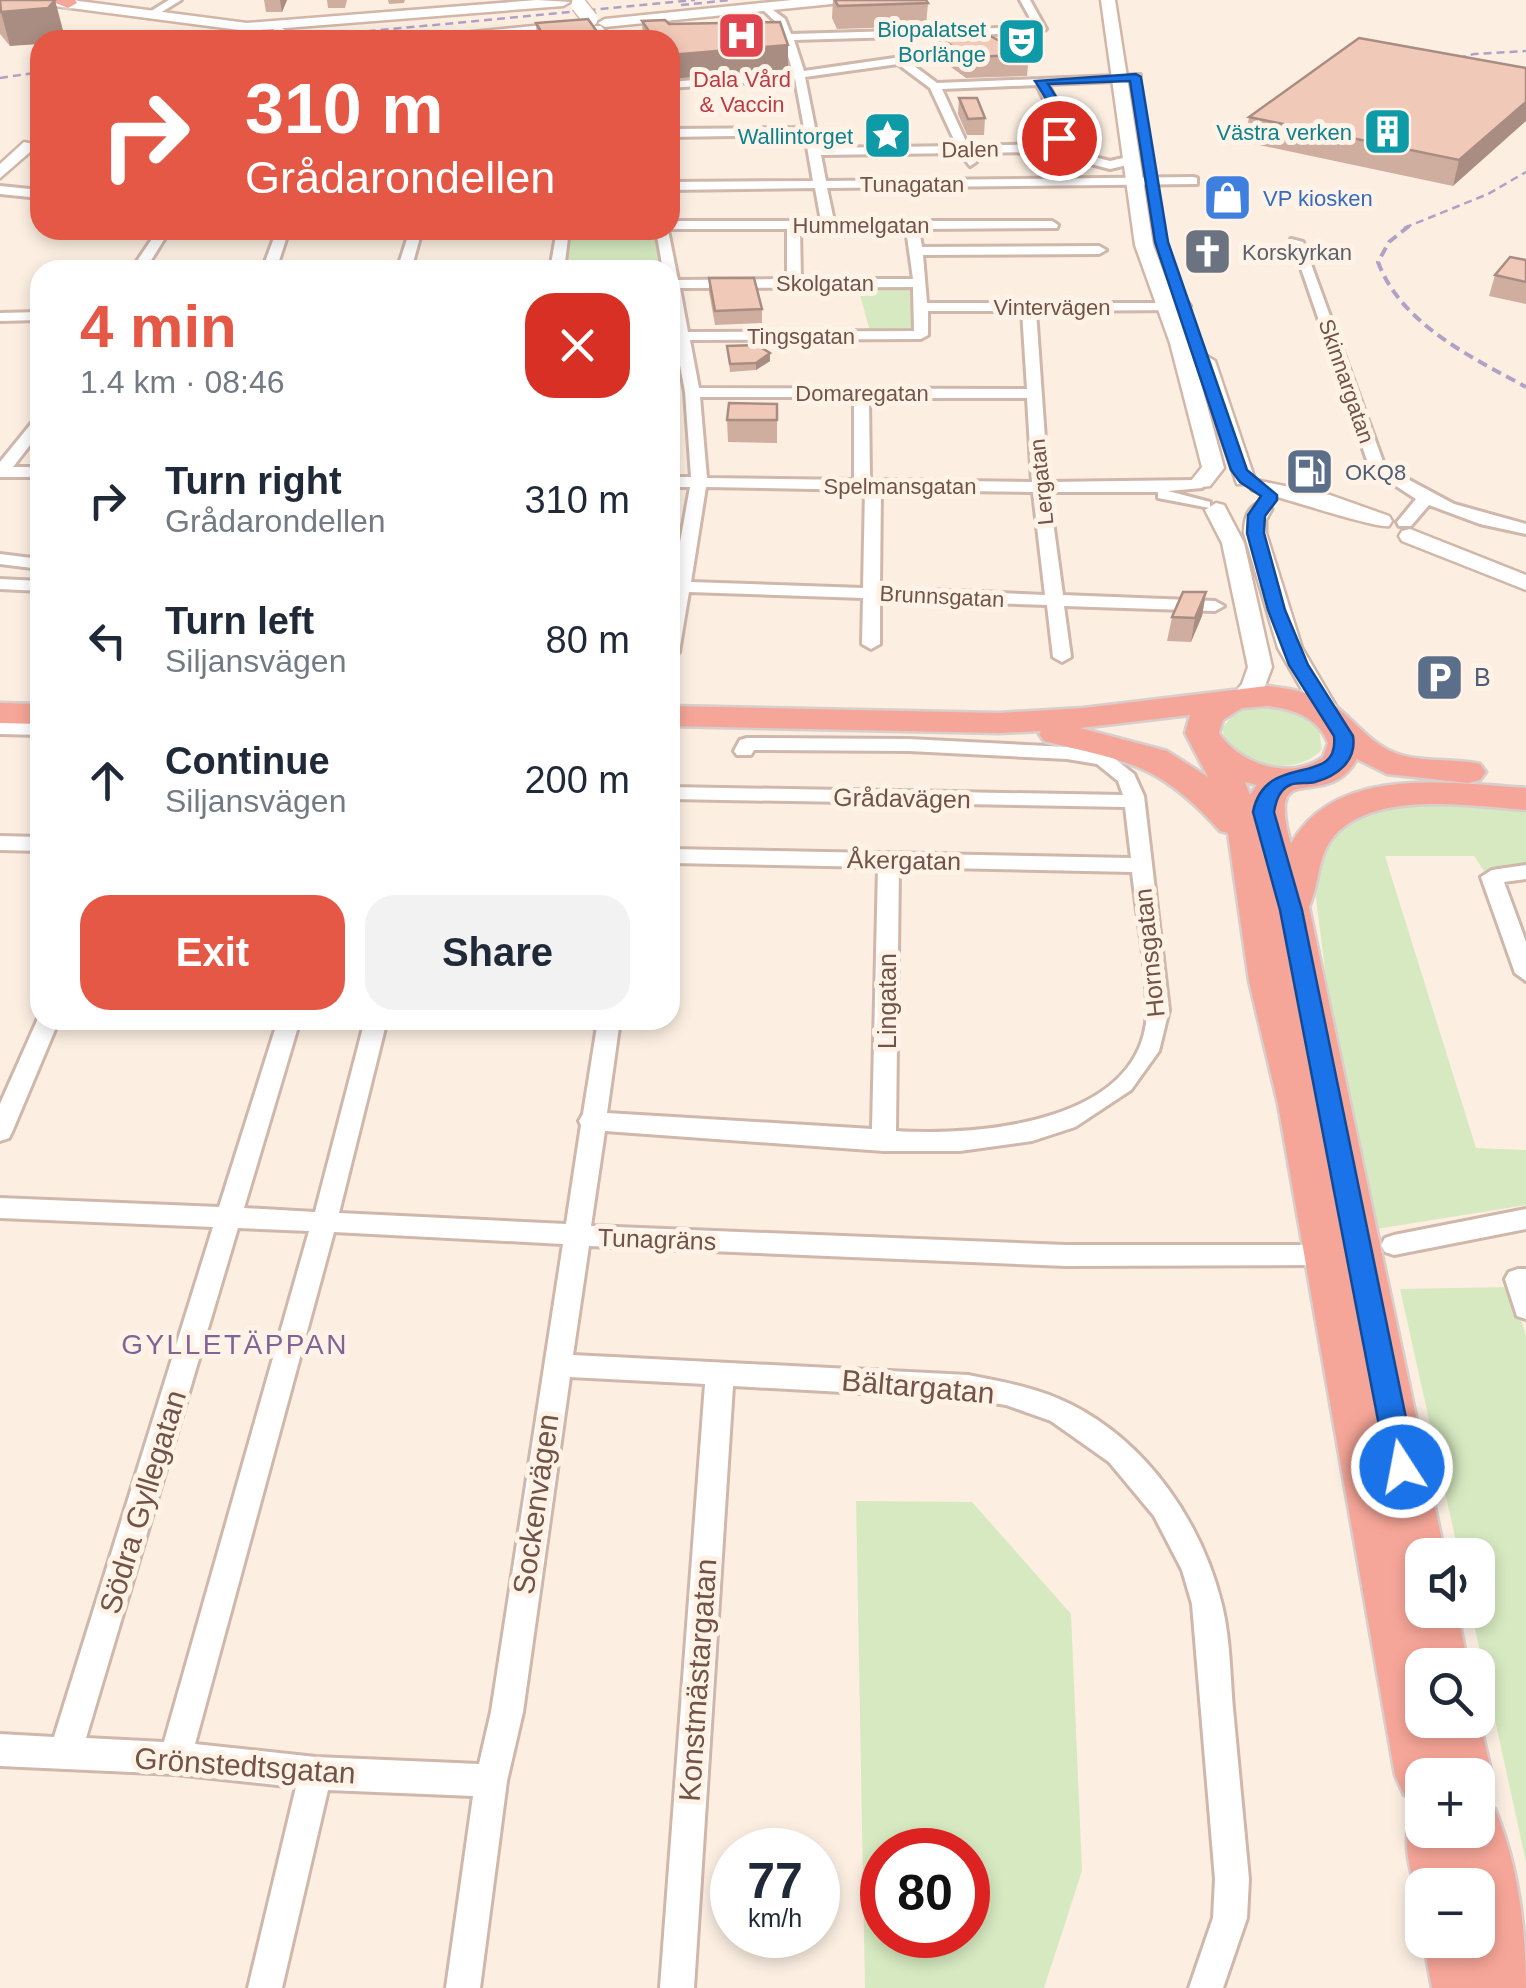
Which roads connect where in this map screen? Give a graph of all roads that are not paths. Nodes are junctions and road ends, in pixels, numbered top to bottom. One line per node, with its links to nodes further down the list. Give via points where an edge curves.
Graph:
1 (40, 0): 7 (street)
2 (176, 0): 12 (street)
3 (832, 0): 11 (street)
4 (1026, 0): 18 (street, via 1038,30)
5 (1108, 0): 24 (street)
6 (1118, 0): 24 (street)
7 (62, 1): 10 (street)
8 (574, 2): 14 (street, bridge); 16 (street)
9 (22, 4): 10 (street)
10 (89, 7): 12 (street)
11 (764, 7): 14 (street); 19 (street)
12 (148, 16): 15 (street)
13 (932, 20): 18 (street)
14 (594, 28): 17 (street)
15 (251, 30)
16 (315, 30)
17 (567, 30)
18 (940, 33): 19 (street)
19 (789, 37): 20 (street); 23 (street)
20 (753, 38)
21 (922, 58): 22 (street)
22 (901, 61): 23 (street); 27 (street)
23 (800, 75): 26 (street); 28 (street)
24 (1129, 78): 25 (street); 35 (street); 35 (street)
25 (1040, 81): 27 (street); 31 (street, via 1062,124 1056,146)
26 (680, 84)
27 (935, 86): 32 (street)
28 (809, 130): 29 (street); 33 (street)
29 (680, 133)
30 (20, 145): 36 (street)
31 (1045, 148): 32 (street, Dalen); 34 (street, Dalen, via 1110,166)
32 (964, 150): 33 (street, Dalen); 38 (street)
33 (814, 152): 39 (street)
34 (1123, 162)
35 (1148, 172): 37 (street, Tunagatan); 38 (street, Tunagatan); 57 (street, via 1144,245)
36 (0, 173)
37 (1193, 181)
38 (979, 184): 39 (street, Tunagatan)
39 (820, 185): 40 (street, Tunagatan); 49 (street)
40 (680, 186)
41 (0, 190): 42 (street)
42 (23, 194): 43 (street); 44 (street)
43 (30, 194)
44 (0, 209)
45 (912, 224): 46 (street, Hummelgatan); 49 (street, Hummelgatan); 52 (street)
46 (1052, 224)
47 (680, 225): 48 (street, Hummelgatan)
48 (793, 225): 49 (street, Hummelgatan); 54 (street)
49 (828, 225)
50 (1296, 242): 74 (street, Skinnargatan, via 1378,468)
51 (1099, 250): 52 (street)
52 (916, 251): 53 (street)
53 (920, 282): 54 (street, Skolgatan); 56 (street)
54 (794, 283): 55 (street, Skolgatan)
55 (680, 284)
56 (921, 306): 58 (street, Vintervägen); 61 (street, Tingsgatan, via 922,335)
57 (1176, 306): 58 (street, Vintervägen); 72 (street); 73 (street, via 1213,468)
58 (1029, 307): 64 (street, Lergatan)
59 (30, 316): 60 (street)
60 (0, 317)
61 (680, 336): 62 (street)
62 (692, 392): 63 (street, Domaregatan); 69 (street)
63 (861, 392): 64 (street, Domaregatan); 70 (street)
64 (1032, 394): 71 (street, Lergatan)
65 (30, 434): 66 (street)
66 (0, 471): 67 (street)
67 (30, 472)
68 (680, 482): 69 (street, Spelmansgatan)
69 (698, 482): 70 (street, Spelmansgatan); 79 (street)
70 (867, 486): 71 (street, Spelmansgatan); 84 (street)
71 (1040, 486): 73 (street, Spelmansgatan); 85 (street, Lergatan)
72 (1258, 494): 73 (street, via 1222,476); 73 (street, via 1241,514); 75 (street); 95 (street, via 1255,533 1282,626)
73 (1205, 495): 89 (street, via 1232,543 1260,666 1254,686)
74 (1425, 498): 75 (street); 76 (street, Skinnargatan, via 1459,514)
75 (1408, 529): 80 (street)
76 (1526, 529)
77 (0, 559): 78 (street)
78 (30, 563)
79 (680, 567)
80 (1526, 583)
81 (0, 584): 82 (street)
82 (30, 586)
83 (680, 586): 84 (street, Brunnsgatan)
84 (874, 593): 85 (street, Brunnsgatan); 87 (street)
85 (1054, 602): 86 (street, Brunnsgatan); 88 (street, Lergatan)
86 (1215, 606)
87 (872, 644)
88 (1062, 656)
89 (1235, 699): 94 (highway, via 999,723); 95 (highway, via 1290,699); 100 (highway, via 1204,720)
90 (0, 701): 91 (highway)
91 (30, 702)
92 (0, 713): 93 (highway)
93 (30, 714)
94 (680, 716)
95 (1337, 727): 102 (highway, via 1345,749 1340,760); 103 (highway, via 1387,763)
96 (0, 728): 97 (street)
97 (30, 729)
98 (680, 729): 99 (highway)
99 (1056, 734): 100 (highway, via 1158,725); 107 (highway, via 1168,763 1198,784)
100 (1211, 748): 102 (highway, via 1248,772); 107 (highway)
101 (744, 750): 106 (street, via 748,744 838,744 1066,754 1103,760 1126,778)
102 (1297, 778): 105 (highway, via 1439,782); 114 (highway, via 1266,796 1264,812)
103 (1526, 780)
104 (680, 793): 106 (street, Grådavägen)
105 (1526, 796): 114 (highway, via 1413,796 1348,806 1313,837)
106 (1134, 802): 112 (street, Hornsgatan)
107 (1250, 842): 138 (highway, via 1269,982 1299,1104)
108 (0, 843): 109 (street)
109 (30, 844)
110 (680, 856): 111 (street, Åkergatan)
111 (889, 860): 112 (street, Åkergatan); 122 (street, Lingatan)
112 (1139, 865): 122 (street, Hornsgatan, via 1157,1021 1145,1058 1120,1090 1076,1119 1017,1138)
113 (1526, 872): 115 (street, via 1492,877)
114 (1291, 910): 134 (highway)
115 (1526, 973)
116 (44, 1030): 121 (street)
117 (286, 1030): 124 (street, Södra Gyllegatan)
118 (373, 1030): 125 (street)
119 (607, 1030): 120 (street, Sockenvägen)
120 (591, 1121): 122 (street, Hornsgatan); 127 (street, Sockenvägen)
121 (0, 1132)
122 (884, 1142)
123 (0, 1208): 124 (street, Tunagräns)
124 (232, 1216): 125 (street, Tunagräns); 136 (street, Södra Gyllegatan)
125 (325, 1220): 127 (street, Tunagräns); 137 (street)
126 (1526, 1220): 128 (street)
127 (577, 1236): 129 (street, Tunagräns, via 1193,1259); 132 (street, Sockenvägen)
128 (1394, 1245)
129 (1315, 1255)
130 (1522, 1280): 131 (street)
131 (1526, 1308)
132 (556, 1365): 133 (street, Bältargatan); 140 (street, Sockenvägen, via 507,1712)
133 (720, 1372): 145 (street, Konstmästargatan); 146 (street, Bältargatan, via 968,1387 1026,1398 1089,1430 1157,1494 1187,1546 1208,1606 1232,1880 1230,1918)
134 (1416, 1538)
135 (0, 1750): 136 (street, Grönstedtsgatan)
136 (64, 1754): 137 (street, Grönstedtsgatan)
137 (175, 1758): 139 (street, Grönstedtsgatan)
138 (1421, 1758)
139 (316, 1773): 140 (street, Grönstedtsgatan); 143 (street)
140 (490, 1781): 144 (street, Sockenvägen)
141 (1478, 1848): 148 (highway)
142 (1457, 1958): 147 (highway)
143 (265, 1988)
144 (463, 1988)
145 (677, 1988)
146 (1206, 1988)
147 (1463, 1988)
148 (1506, 1988)

